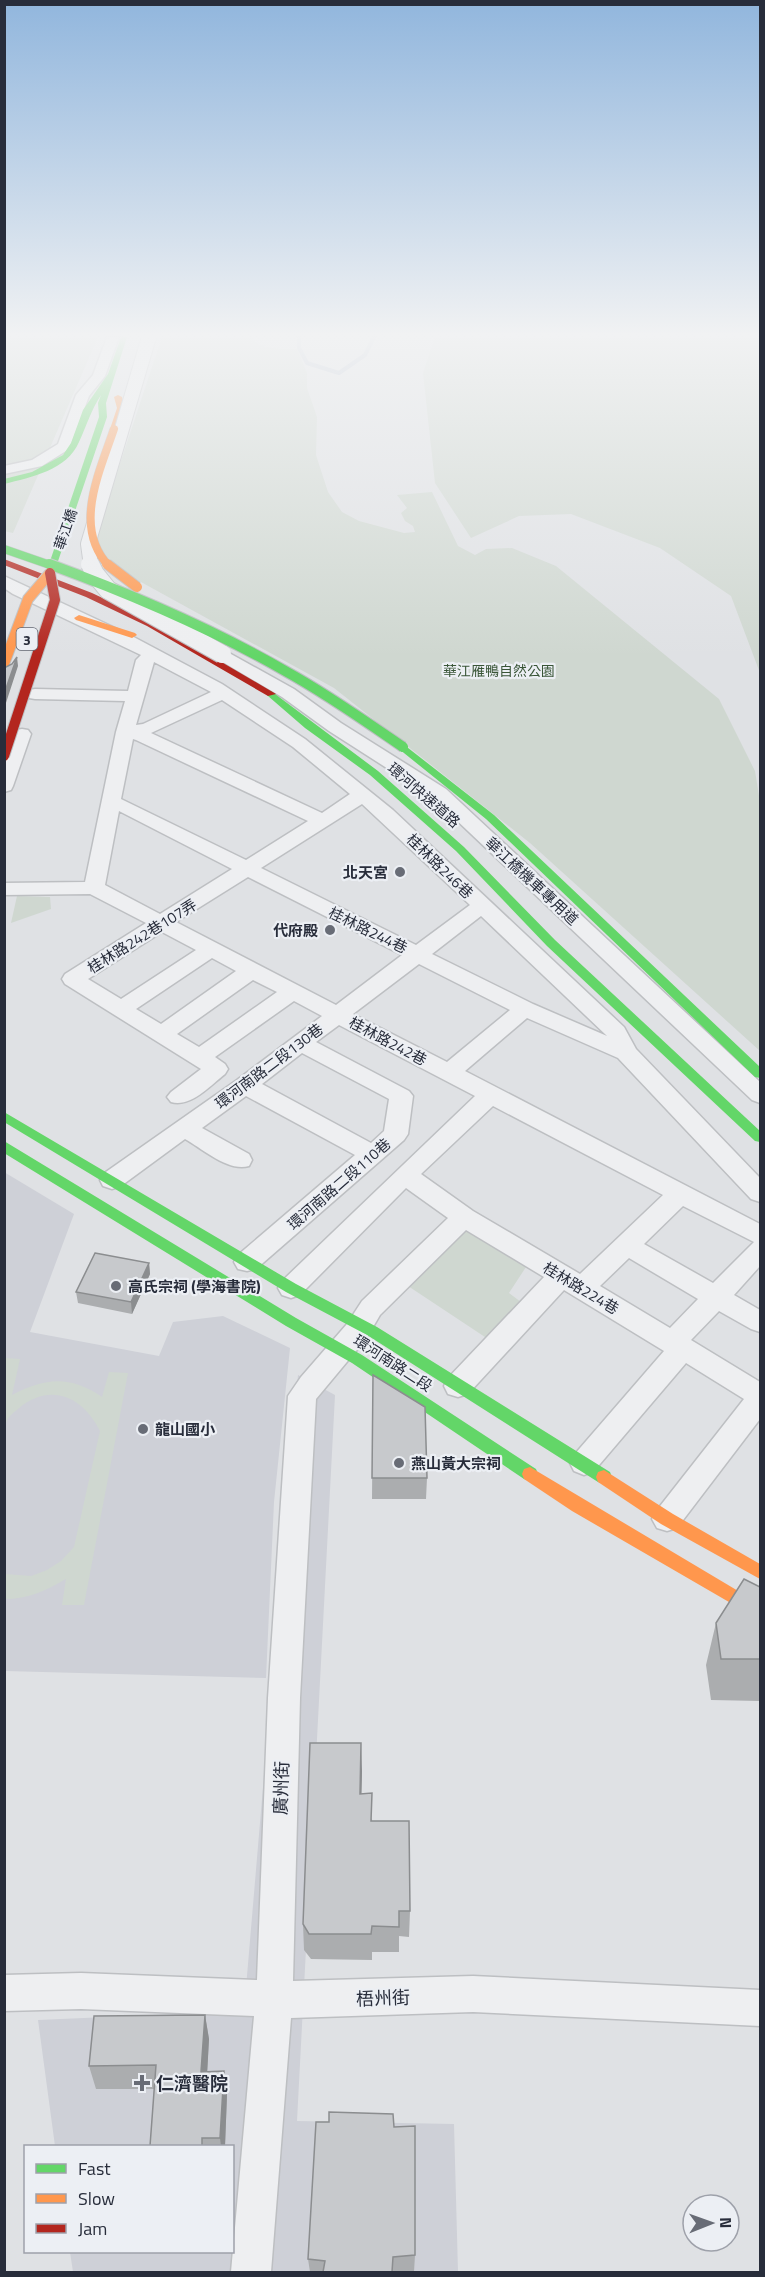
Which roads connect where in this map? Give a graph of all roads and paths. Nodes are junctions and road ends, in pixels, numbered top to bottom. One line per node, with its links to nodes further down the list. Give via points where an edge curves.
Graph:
1 (65, 443): 7 (street, via 37,463)
2 (73, 443): 6 (main road)
3 (94, 443): 11 (main road, 華江橋 / 3)
4 (111, 443): 17 (main road, bridge, via 90,514 92,543 100,557 127,582 201,620)
5 (118, 443): 17 (street, 華江橋機車專用道, bridge, via 88,544 88,561 95,576 108,590)
6 (70, 449): 7 (main road, via 45,464); 8 (main road, via 52,466)
7 (4, 472)
8 (4, 482)
9 (4, 549): 17 (main road, 環河快速道路, bridge, via 117,589)
10 (4, 562): 24 (main road, 環河快速道路, via 150,624 271,694)
11 (50, 573): 20 (main road, 3); 26 (main road, 華江橋 / 3, bridge, via 55,600)
12 (4, 574): 18 (main road, via 111,616)
13 (4, 581): 14 (street, 桂林路246巷)
14 (12, 589): 15 (street, 桂林路246巷); 16 (street)
15 (71, 614): 18 (main road); 19 (street, 桂林路246巷); 22 (street, via 42,664)
16 (4, 629)
17 (220, 644): 48 (main road, 環河快速道路, bridge, via 327,696 403,747 490,817); 51 (street, 華江橋機車專用道, via 334,727 439,793)
18 (176, 650): 24 (main road)
19 (154, 655): 21 (street, 桂林路246巷); 23 (street, via 145,660)
20 (10, 668)
21 (223, 693): 25 (street, via 147,729); 28 (street, 桂林路246巷, via 299,743)
22 (35, 694): 23 (street); 27 (street)
23 (136, 696): 25 (street)
24 (309, 726): 55 (main road, 環河快速道路, via 374,773 460,849 551,943)
25 (125, 732): 29 (street); 30 (street, via 142,736)
26 (4, 756)
27 (4, 786)
28 (363, 794): 30 (street, 桂林路242巷107弄); 34 (street, 桂林路246巷)
29 (112, 804): 31 (street, 桂林路244巷, via 121,805); 32 (street)
30 (322, 820): 31 (street, 桂林路242巷107弄)
31 (246, 870): 35 (street, 桂林路242巷107弄); 37 (street, 桂林路244巷)
32 (93, 888): 33 (street, 桂林路242巷); 35 (street, 桂林路242巷)
33 (4, 889)
34 (481, 906): 37 (street, 環河南路二段130巷); 45 (street, 桂林路246巷, via 616,1032)
35 (162, 924): 36 (street, 桂林路242巷); 40 (street, 桂林路242巷107弄, via 73,979)
36 (212, 949): 38 (street, 桂林路242巷); 40 (street)
37 (417, 954): 41 (street, 桂林路244巷); 42 (street, 環河南路二段130巷)
38 (252, 970): 39 (street, 桂林路242巷); 43 (street)
39 (292, 992): 42 (street, 桂林路242巷); 46 (street)
40 (122, 1008): 43 (street, 桂林路242巷107弄)
41 (525, 1009): 45 (street, 桂林路244巷); 47 (street)
42 (338, 1014): 44 (street, 環河南路二段130巷); 47 (street, 桂林路242巷)
43 (161, 1035): 46 (street, 桂林路242巷107弄)
44 (300, 1043): 49 (street, 環河南路二段130巷); 57 (street, 環河南路二段110巷, via 401,1096 396,1134)
45 (626, 1053): 61 (street, 桂林路246巷)
46 (199, 1058): 52 (street, 桂林路242巷107弄, via 217,1069)
47 (448, 1073): 50 (street, 桂林路242巷)
48 (760, 1074)
49 (245, 1085): 54 (street, 環河南路二段130巷); 57 (street)
50 (490, 1095): 59 (street); 62 (street, 桂林路242巷)
51 (760, 1095)
52 (179, 1097)
53 (4, 1116): 60 (main road, 環河南路二段)
54 (184, 1128): 58 (street); 60 (street, 環河南路二段130巷)
55 (758, 1137)
56 (4, 1146): 72 (main road, 環河南路二段, via 291,1322)
57 (374, 1155): 67 (street, 環河南路二段110巷)
58 (240, 1160)
59 (405, 1175): 63 (street, 桂林路224巷); 69 (street)
60 (112, 1180): 67 (main road, 環河南路二段)
61 (760, 1193)
62 (679, 1195): 64 (street, 桂林路242巷); 65 (street)
63 (464, 1217): 68 (street, 桂林路224巷); 72 (street, 廣州街, via 371,1308)
64 (760, 1235)
65 (626, 1245): 68 (street); 70 (street)
66 (760, 1250): 70 (street)
67 (247, 1262): 69 (main road, 環河南路二段)
68 (571, 1283): 73 (street, 桂林路224巷); 74 (street)
69 (291, 1288): 72 (main road, 環河南路二段)
70 (716, 1297): 71 (street); 73 (street)
71 (760, 1322)
72 (351, 1337): 74 (main road, 環河南路二段); 79 (main road, 環河南路二段, via 578,1506); 81 (street, 廣州街, via 302,1396 284,1698)
73 (677, 1346): 75 (street, 桂林路224巷); 76 (street)
74 (458, 1386): 76 (main road, 環河南路二段)
75 (760, 1397): 77 (street)
76 (584, 1463): 77 (main road, 環河南路二段)
77 (667, 1519): 78 (main road, 環河南路二段)
78 (760, 1572)
79 (760, 1613)
80 (4, 1993): 81 (street, 梧州街, via 81,1991)
81 (274, 1997): 82 (street, 梧州街, via 308,2001 495,1995); 83 (street, 廣州街)
82 (760, 2008)
83 (251, 2272)

